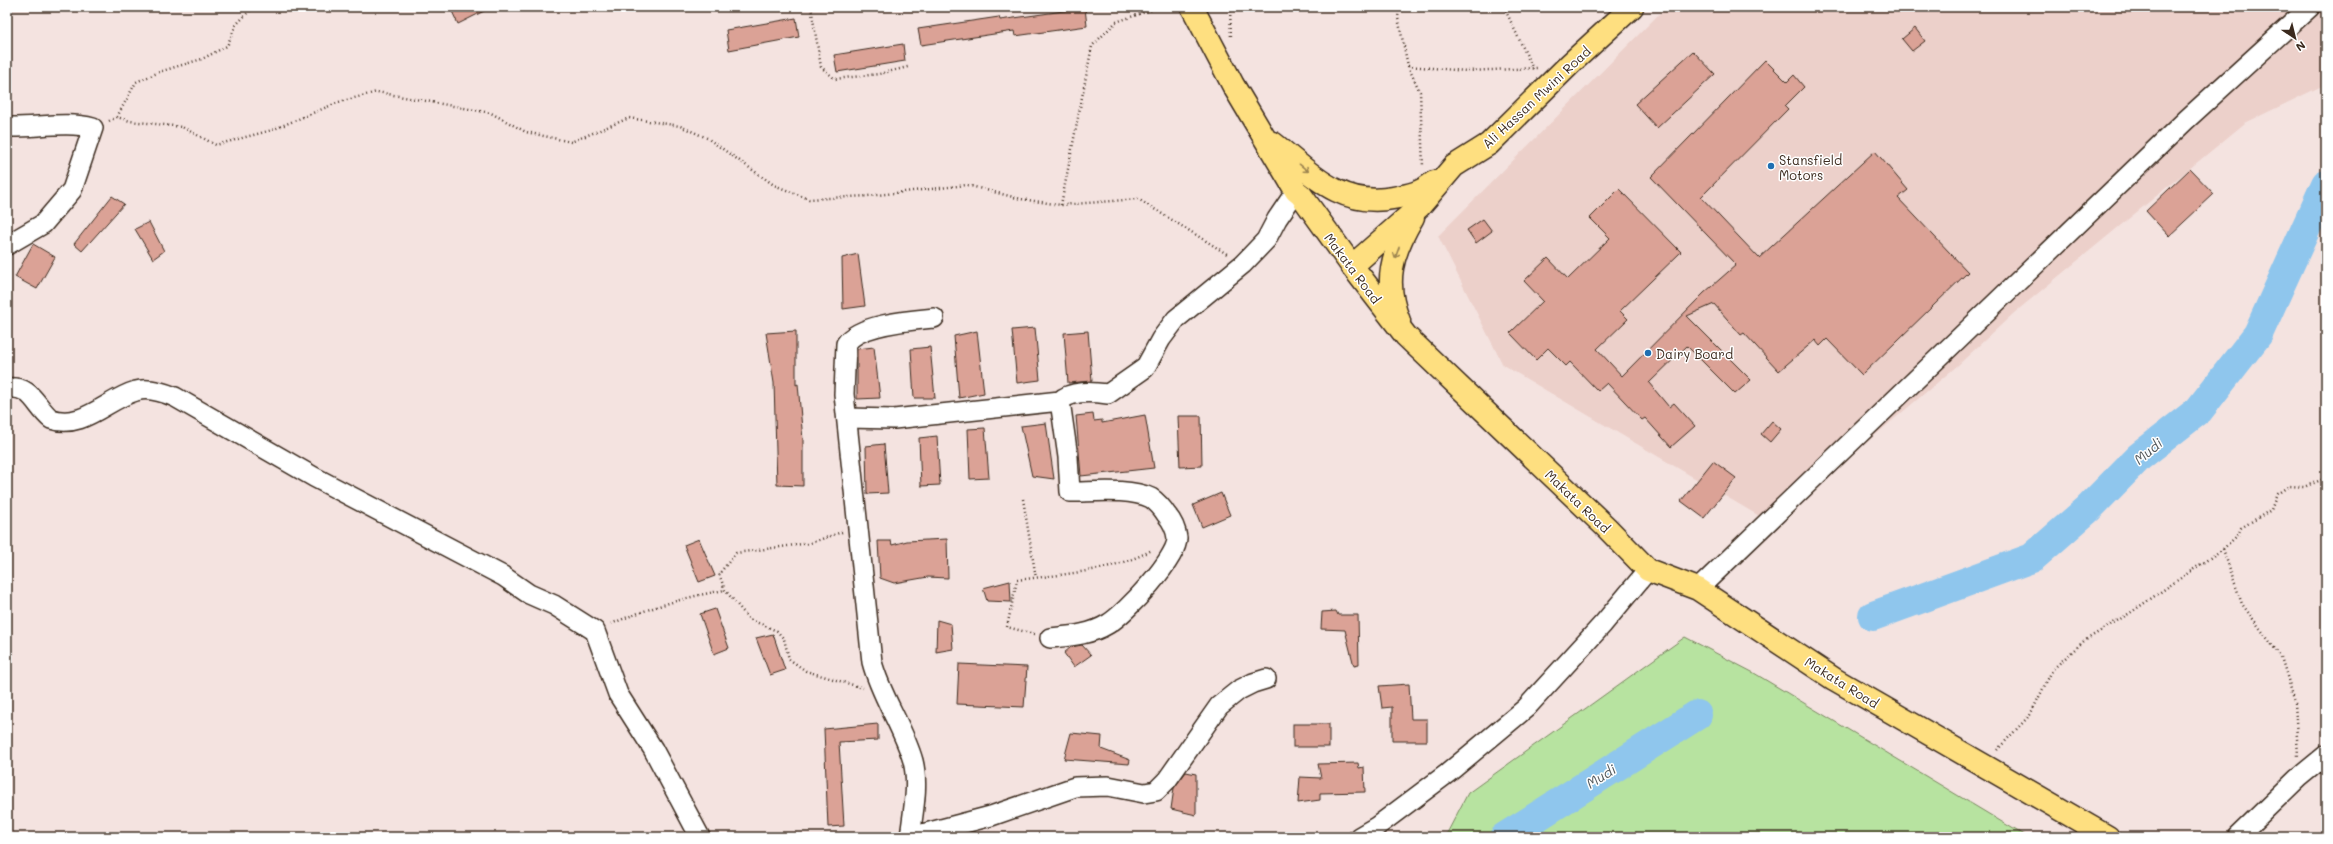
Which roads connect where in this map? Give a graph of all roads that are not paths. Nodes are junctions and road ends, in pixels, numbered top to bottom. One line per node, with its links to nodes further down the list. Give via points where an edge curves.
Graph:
1 (1192, 7): 5 (main road, Makata Road)
2 (1632, 7): 7 (main road, Ali Hassan Mwini Road, via 1489,144 1454,166)
3 (2310, 7): 16 (street, via 2186,120)
4 (7, 127): 8 (street, via 34,128 79,124 93,128 72,190 43,224)
5 (1263, 135): 6 (main road, Makata Road); 7 (main road, one-way to 7, via 1328,187 1356,199 1384,200 1416,194)
6 (1296, 191): 9 (main road, Makata Road); 13 (street, via 1266,240 1243,264 1176,319 1144,368 1108,394 1093,392 1065,396)
7 (1422, 198): 9 (main road, Ali Hassan Mwini Road); 11 (main road, one-way to 11, via 1397,251 1390,288 1393,305)
8 (7, 246)
9 (1352, 266): 11 (main road, Makata Road)
10 (934, 318): 14 (street, via 894,321 849,340 846,344 844,394)
11 (1406, 336): 15 (main road, Makata Road)
12 (7, 388): 20 (street, via 17,387 28,392 51,419 71,422 83,419 136,391 150,390 175,397 314,477 503,576 594,631 618,694 653,749)
13 (1060, 401): 14 (street, via 894,419); 17 (street, via 1070,492 1118,491 1152,499 1173,524 1177,538 1170,557 1146,589 1108,624 1080,635)
14 (847, 418): 21 (street, via 872,662 913,762 916,786)
15 (1648, 570): 16 (main road, Makata Road); 22 (street, via 1603,624 1526,708 1448,773)
16 (1698, 589): 23 (main road, Makata Road, via 1834,678)
17 (1050, 638)
18 (1266, 679): 21 (street, via 1240,690 1219,706 1167,780 1156,791 1144,793 1108,786 1075,787 991,816)
19 (2326, 755): 24 (street, via 2298,778)
20 (700, 837)
21 (910, 837)
22 (1359, 837)
23 (2108, 837)
24 (2237, 837)

